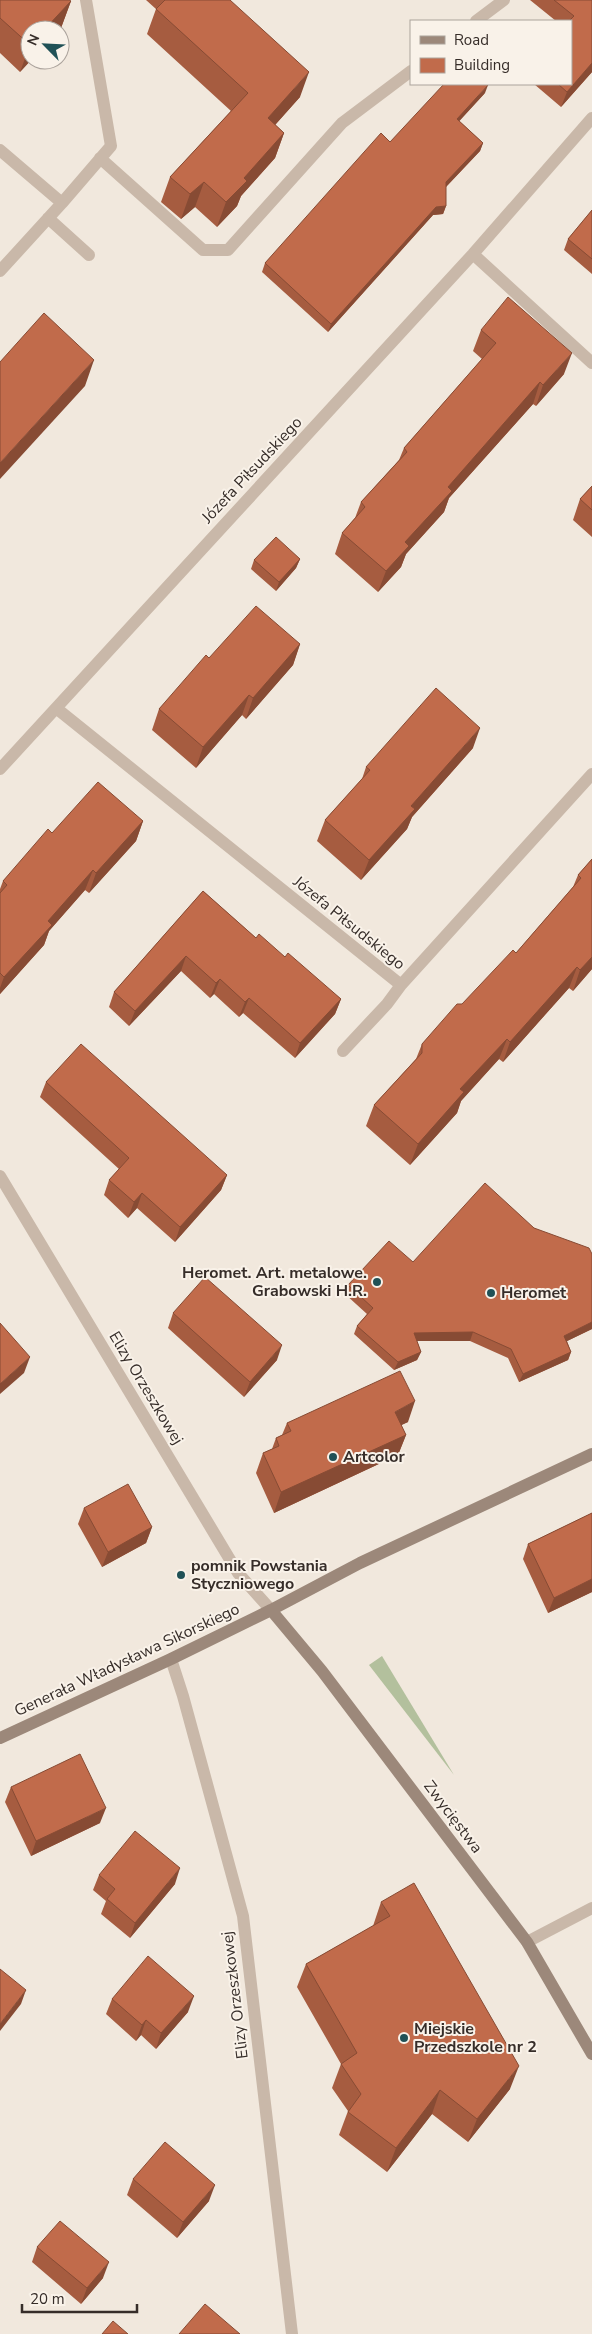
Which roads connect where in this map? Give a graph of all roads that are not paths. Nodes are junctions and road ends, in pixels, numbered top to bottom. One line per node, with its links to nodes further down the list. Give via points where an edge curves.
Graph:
1 (86, 0): 7 (street, via 111,146)
2 (504, 0): 3 (street)
3 (477, 20)
4 (410, 72): 7 (street, via 342,123 228,250 203,250)
5 (592, 118): 10 (street, Józefa Piłsudskiego)
6 (0, 150): 8 (street)
7 (100, 158): 8 (street)
8 (62, 203): 9 (street)
9 (48, 218): 11 (street); 12 (street)
10 (473, 254): 13 (street); 14 (street, Józefa Piłsudskiego)
11 (89, 255)
12 (0, 271)
13 (592, 363)
14 (56, 708): 15 (street, Józefa Piłsudskiego); 17 (street, Józefa Piłsudskiego)
15 (0, 769)
16 (592, 774): 17 (street, Józefa Piłsudskiego)
17 (401, 986): 18 (street)
18 (343, 1051)
19 (0, 1176): 21 (street, Elizy Orzeszkowej, via 238,1573)
20 (592, 1454): 21 (street, Generała Władysława Sikorskiego, via 360,1563)
21 (271, 1610): 22 (street, Generała Władysława Sikorskiego); 25 (street, Zwycięstwa, via 322,1671)
22 (171, 1660): 23 (street, Generała Władysława Sikorskiego); 27 (street, Elizy Orzeszkowej, via 243,1916)
23 (0, 1738)
24 (592, 1908): 25 (street)
25 (527, 1942): 26 (street, Zwycięstwa)
26 (592, 2054)
27 (292, 2334)

